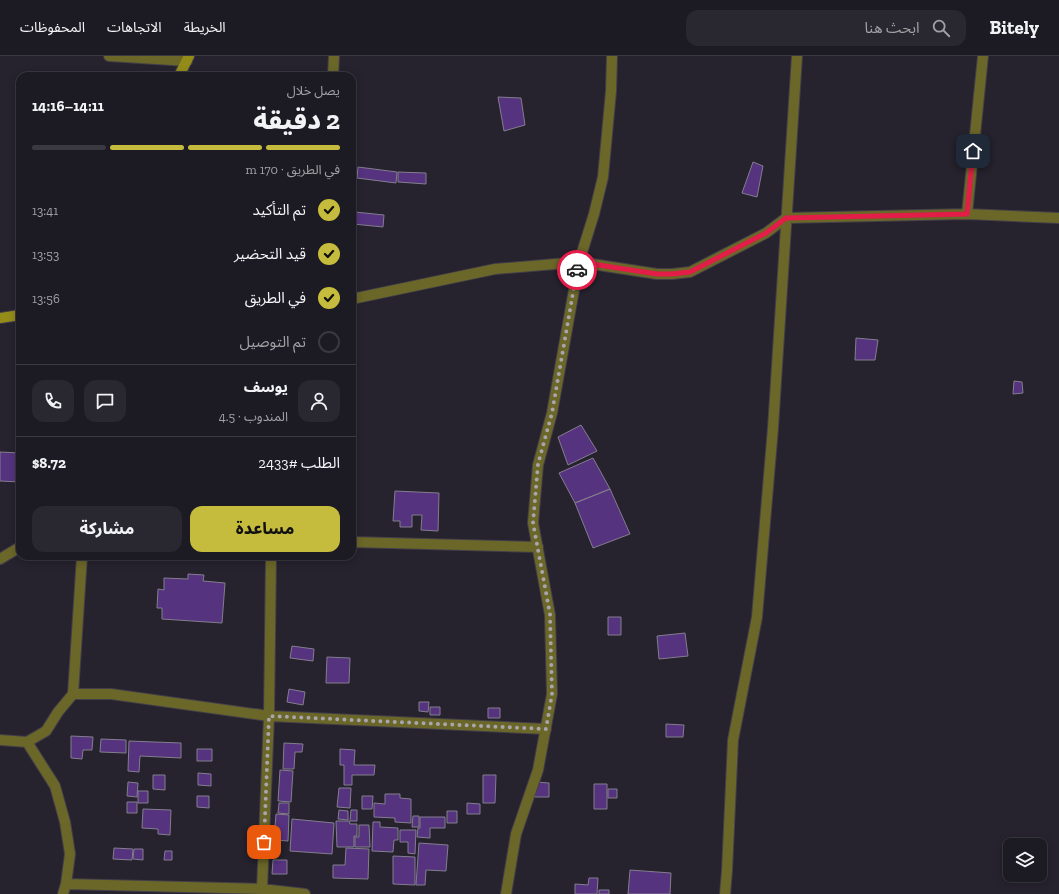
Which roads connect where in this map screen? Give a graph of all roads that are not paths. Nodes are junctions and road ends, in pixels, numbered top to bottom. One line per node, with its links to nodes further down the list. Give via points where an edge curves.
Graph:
1 (109, 56): 6 (street)
2 (334, 56): 8 (street)
3 (612, 56): 12 (street, via 603,177)
4 (797, 56): 10 (street)
5 (982, 56): 9 (street)
6 (188, 59): 7 (street)
7 (181, 72)
8 (333, 72)
9 (967, 214): 10 (street); 11 (street)
10 (786, 218): 12 (street, via 766,233 690,272 657,274); 32 (street, via 773,428 757,617 733,740)
11 (1059, 218)
12 (579, 262): 13 (street, via 495,268); 17 (street, via 552,413 538,464 533,523)
13 (356, 298)
14 (16, 316): 15 (street)
15 (0, 318)
16 (356, 542): 17 (street)
17 (538, 547): 24 (street, via 550,614 552,694)
18 (16, 549): 19 (street)
19 (0, 559)
20 (82, 560): 22 (street)
21 (271, 560): 23 (street)
22 (73, 694): 23 (street, via 110,694); 26 (street, via 46,731)
23 (269, 716): 24 (street); 28 (street)
24 (546, 729): 31 (street, via 538,770 516,834)
25 (0, 740): 26 (street)
26 (27, 742): 27 (street, via 55,786 65,822 70,854)
27 (66, 884): 28 (street); 29 (street)
28 (262, 889): 30 (street)
29 (63, 894)
30 (305, 894)
31 (506, 894)
32 (725, 894)

